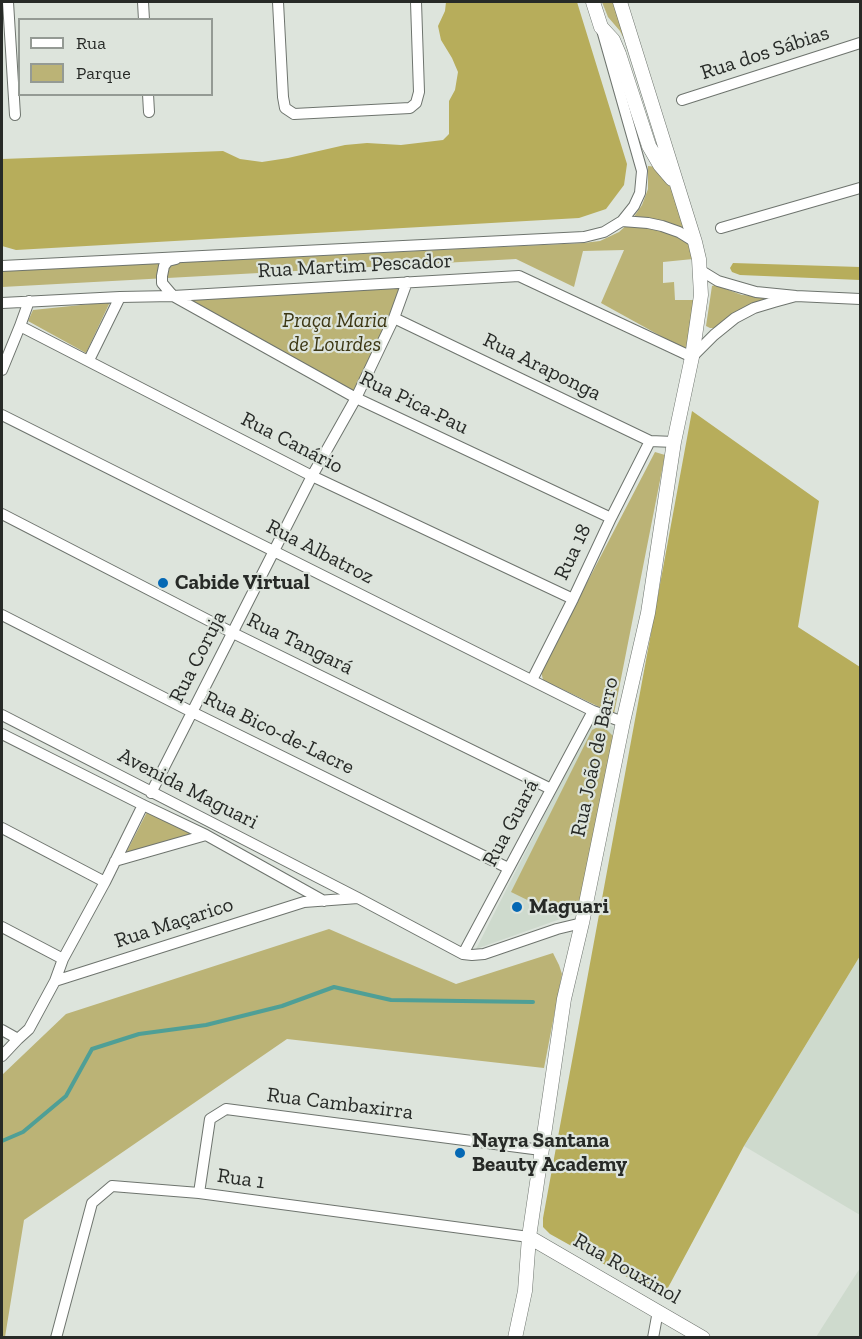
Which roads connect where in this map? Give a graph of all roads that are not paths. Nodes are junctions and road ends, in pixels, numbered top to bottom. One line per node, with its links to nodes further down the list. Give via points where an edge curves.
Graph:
1 (8, 2): 13 (street)
2 (143, 2): 7 (street)
3 (278, 2): 4 (street, via 282,97 285,108 294,114 410,108 416,103)
4 (416, 2)
5 (593, 2): 8 (street, Rua João de Barro)
6 (620, 2): 14 (street, Rua João de Barro)
7 (144, 18)
8 (601, 27): 14 (street, Rua João de Barro, via 620,54 649,146); 16 (street, Rua João de Barro, via 642,171 640,193)
9 (861, 43): 11 (street, Rua dos Sábias)
10 (148, 96): 12 (street)
11 (682, 100)
12 (148, 112)
13 (15, 115)
14 (678, 188): 18 (street, Rua João de Barro)
15 (861, 188): 17 (street)
16 (622, 220): 18 (street, via 662,226); 19 (street, Rua Martim Pescador, via 604,232 584,237)
17 (721, 228)
18 (695, 243): 21 (street, Rua João de Barro)
19 (180, 257): 20 (street, Rua Martim Pescador); 25 (street, via 168,261 162,272 162,282)
20 (2, 266)
21 (700, 270): 22 (street); 24 (street, Rua João de Barro)
22 (718, 281): 24 (street); 26 (street, via 756,292)
23 (407, 282): 25 (street, Rua Martim Pescador); 31 (street, Rua Coruja); 35 (street, Rua Martim Pescador, via 519,276)
24 (701, 288): 33 (street, Rua João de Barro)
25 (173, 296): 27 (street, Rua Martim Pescador); 38 (street, Rua Pica-Pau)
26 (796, 296): 28 (street); 34 (street, via 754,308)
27 (120, 297): 29 (street, Rua Martim Pescador); 36 (street)
28 (861, 299)
29 (29, 301): 30 (street, Rua Martim Pescador); 32 (street)
30 (2, 303)
31 (394, 318): 38 (street, Rua Coruja); 40 (street, Rua Araponga)
32 (20, 326): 36 (street, Rua Canário); 37 (street)
33 (698, 326): 34 (street, via 706,332); 35 (street, Rua João de Barro)
34 (721, 329): 35 (street)
35 (692, 357): 41 (street, Rua João de Barro)
36 (89, 360): 42 (street, Rua Canário)
37 (2, 370)
38 (356, 398): 42 (street, Rua Coruja); 44 (street, Rua Pica-Pau)
39 (2, 415): 45 (street, Rua Albatroz)
40 (650, 441): 41 (street, Rua Araponga); 44 (street, Rua 18)
41 (675, 442): 53 (street, Rua João de Barro, via 648,613)
42 (312, 476): 45 (street, Rua Coruja); 46 (street, Rua Canário)
43 (2, 514): 48 (street, Rua Tangará)
44 (611, 518): 46 (street, Rua 18)
45 (274, 551): 48 (street, Rua Coruja); 49 (street, Rua Albatroz)
46 (573, 599): 49 (street, Rua 18)
47 (2, 615): 51 (street, Rua Bico-de-Lacre)
48 (233, 633): 51 (street, Rua Coruja); 55 (street, Rua Tangará)
49 (532, 680): 50 (street, Rua Albatroz)
50 (593, 711): 53 (street, Rua Albatroz); 55 (street, Rua Guará)
51 (192, 712): 56 (street, Rua Coruja); 61 (street, Rua Bico-de-Lacre)
52 (2, 715): 56 (street, Avenida Maguari)
53 (623, 722): 68 (street, Rua João de Barro)
54 (2, 734): 57 (street, Avenida Maguari)
55 (551, 789): 61 (street, Rua Guará)
56 (152, 793): 62 (street, Avenida Maguari)
57 (142, 805): 59 (street, Avenida Maguari); 60 (street)
58 (2, 828): 63 (street)
59 (206, 835): 60 (street); 65 (street, Avenida Maguari)
60 (116, 861): 63 (street)
61 (508, 868): 70 (street, Rua Guará)
62 (319, 878): 64 (street, Avenida Maguari); 65 (street)
63 (105, 882): 71 (street)
64 (335, 886): 66 (street, Avenida Maguari); 67 (street)
65 (306, 897): 67 (street, Rua Maçarico); 72 (street, Rua Maçarico)
66 (358, 898): 67 (street); 70 (street, Avenida Maguari)
67 (324, 901)
68 (582, 923): 70 (street, via 484,954); 76 (street, Rua João de Barro, via 564,999)
69 (2, 927): 71 (street)
70 (463, 954)
71 (63, 959): 72 (street)
72 (55, 981): 74 (street, via 28,1029)
73 (2, 1030): 74 (street)
74 (18, 1039): 75 (street)
75 (2, 1056)
76 (542, 1150): 77 (street, Rua Cambaxirra, via 226,1110 210,1119); 78 (street, Rua João de Barro)
77 (199, 1193): 78 (street, Rua 1); 80 (street, Rua 1, via 112,1186 92,1203)
78 (529, 1237): 79 (street, Rua Rouxinol); 81 (street, Rua João de Barro, via 525,1291)
79 (658, 1311): 82 (street); 83 (street, Rua Rouxinol)
80 (56, 1338)
81 (515, 1338)
82 (653, 1338)
83 (703, 1338)

